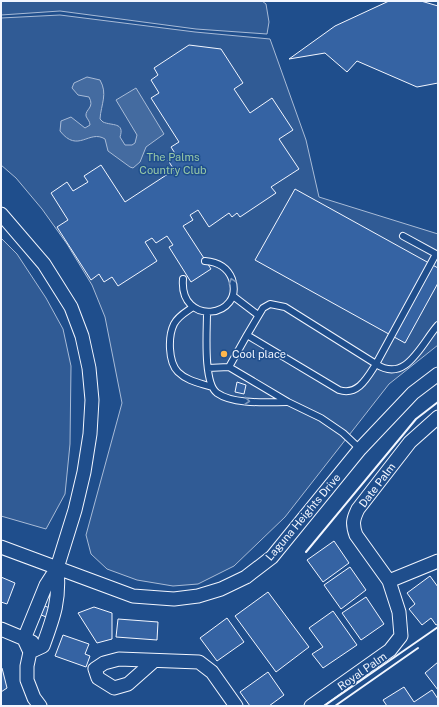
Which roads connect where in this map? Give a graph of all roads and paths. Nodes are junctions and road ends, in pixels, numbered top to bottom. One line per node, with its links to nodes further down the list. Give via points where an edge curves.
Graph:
1 (1, 214): 22 (street, via 44,264 68,302 82,336 88,368 92,400 90,434 75,510)
2 (403, 236): 3 (lane)
3 (437, 255): 12 (lane)
4 (205, 261): 6 (lane, one-way to 4, via 234,286 224,267 215,262)
5 (183, 279): 7 (lane, via 182,289)
6 (233, 296): 8 (lane, via 218,311); 9 (lane)
7 (193, 307): 8 (lane); 16 (lane, via 174,323 170,349 172,362 177,371 187,379)
8 (207, 313): 14 (lane)
9 (258, 315): 11 (lane); 12 (lane, via 270,304 285,307)
10 (438, 325): 12 (lane, via 410,361 400,368 386,370)
11 (247, 335): 12 (lane, via 346,392 360,387); 13 (lane)
12 (376, 364)
13 (230, 367): 14 (lane); 17 (lane)
14 (208, 368): 16 (lane)
15 (438, 374): 19 (street, Laguna Heights Drive, via 413,393)
16 (212, 387): 17 (lane, one-way to 17, via 217,393 243,401)
17 (288, 402): 19 (lane, via 321,418)
18 (438, 417): 23 (street, Date Palm, via 410,442 358,509 354,518 353,527 356,535)
19 (360, 449): 22 (street, Laguna Heights Drive, via 272,557 246,576 221,589 198,596 174,599 133,596)
20 (1, 547): 22 (street, Laguna Heights Drive)
21 (438, 561): 23 (street)
22 (58, 568): 25 (street, via 46,585); 26 (street, via 59,590 56,610)
23 (389, 581): 31 (street, Royal Palm, via 399,612 401,636 390,650)
24 (1, 629): 25 (street)
25 (24, 639): 26 (street); 27 (street)
26 (43, 646): 27 (street)
27 (30, 652): 29 (street, via 27,680)
28 (154, 661): 30 (street, via 199,662 206,666)
29 (40, 706)
30 (236, 706)
31 (311, 706)

